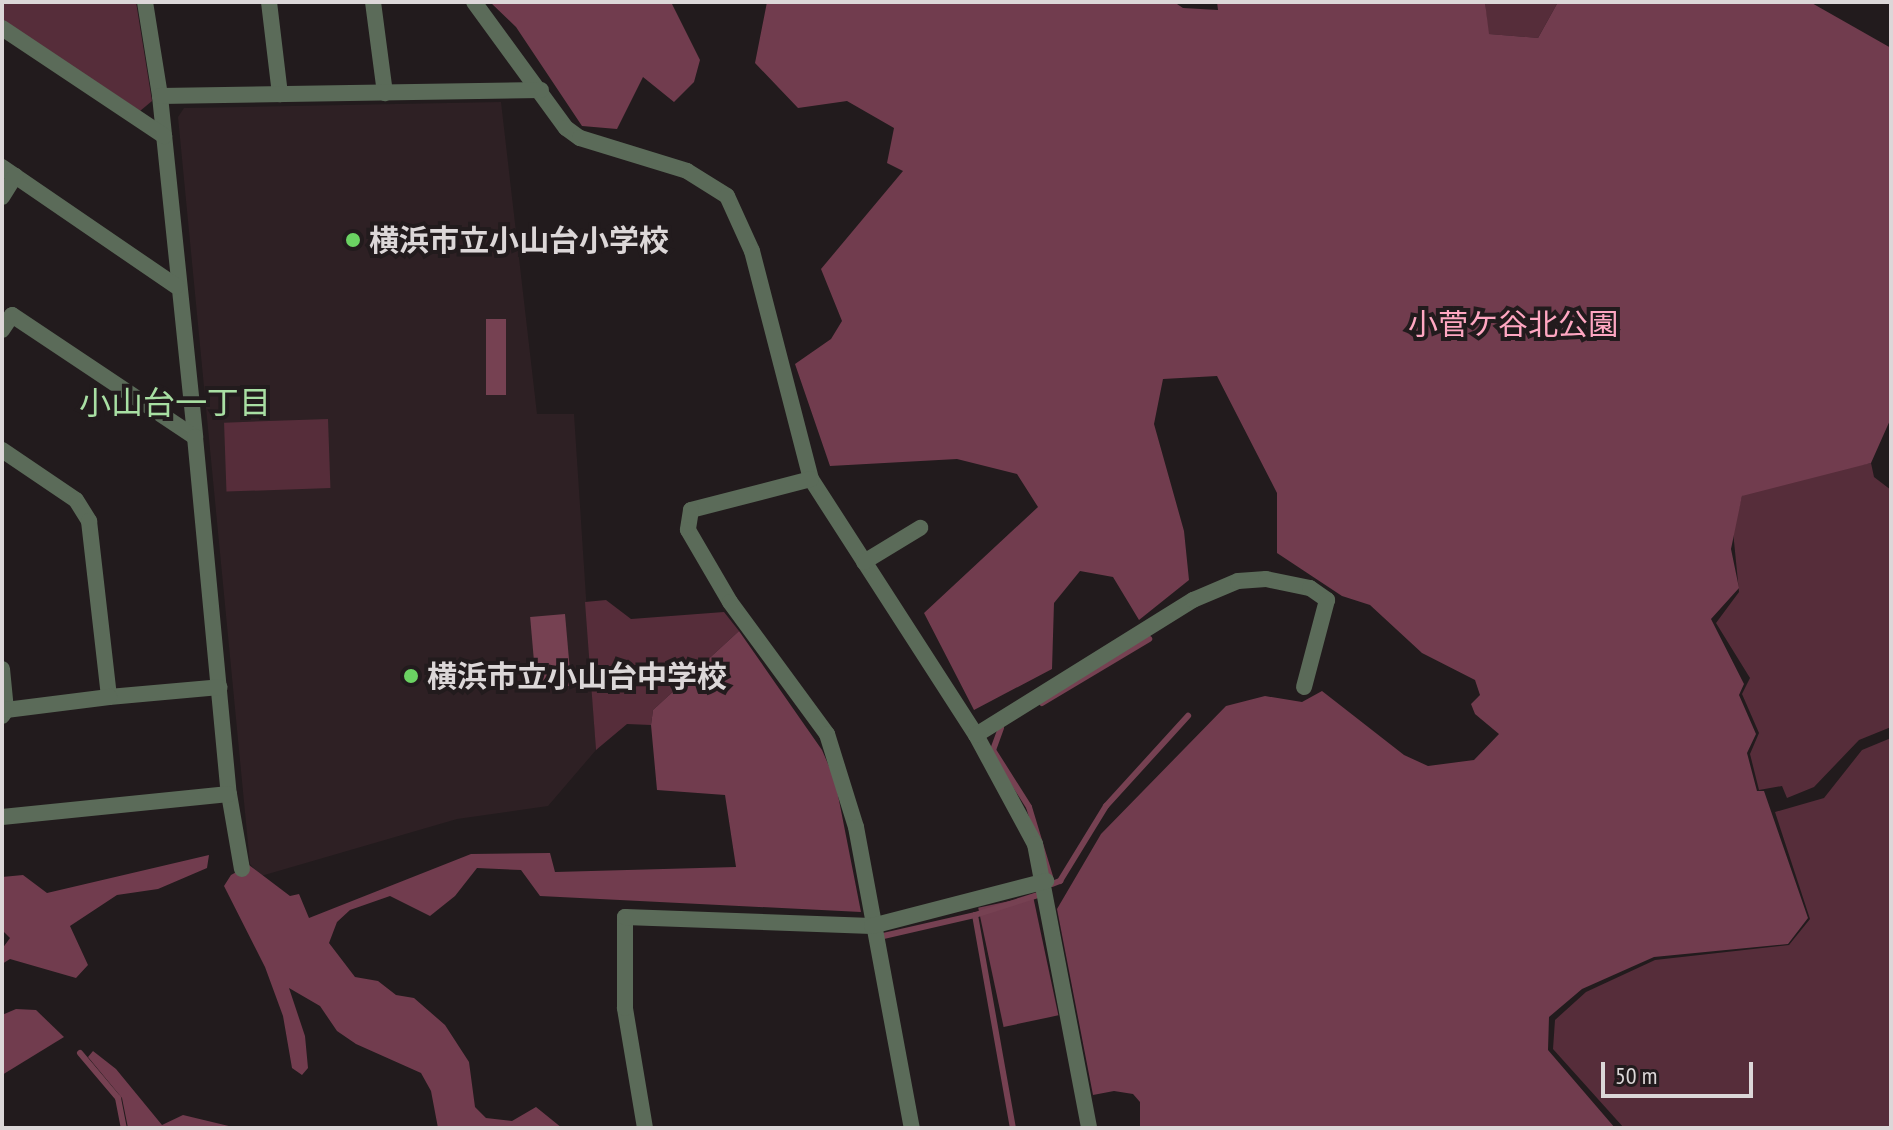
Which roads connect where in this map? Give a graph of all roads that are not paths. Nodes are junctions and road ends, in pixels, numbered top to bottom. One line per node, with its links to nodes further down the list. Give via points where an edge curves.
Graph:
1 (145, 2): 9 (street)
2 (269, 2): 8 (street)
3 (373, 2): 7 (street)
4 (474, 2): 6 (street)
5 (2, 28): 10 (street)
6 (541, 90): 7 (street); 17 (street, via 566,128 580,138 687,171 727,196 752,251)
7 (385, 93): 8 (street)
8 (280, 94): 9 (street)
9 (160, 96): 10 (street)
10 (164, 136): 13 (street)
11 (9, 172): 12 (street); 13 (street)
12 (2, 197)
13 (176, 286): 15 (street)
14 (5, 318): 15 (street)
15 (195, 437): 21 (street)
16 (2, 450): 23 (street, via 76,500 89,521)
17 (811, 479): 19 (street); 30 (street, via 691,510 688,530 730,602 827,734 856,827)
18 (920, 528): 19 (street)
19 (864, 562): 25 (street)
20 (2, 669): 24 (street)
21 (220, 687): 23 (street); 26 (street)
22 (1304, 687): 25 (street, via 1327,600 1310,588 1266,579 1238,581 1193,600)
23 (109, 697): 24 (street)
24 (4, 713)
25 (976, 735): 29 (street, via 1030,833)
26 (229, 794): 27 (street); 28 (street)
27 (2, 817)
28 (242, 869)
29 (1046, 881): 30 (street); 33 (street)
30 (872, 926): 31 (street, via 625,917 625,1008); 32 (street)
31 (645, 1128)
32 (912, 1128)
33 (1089, 1128)

